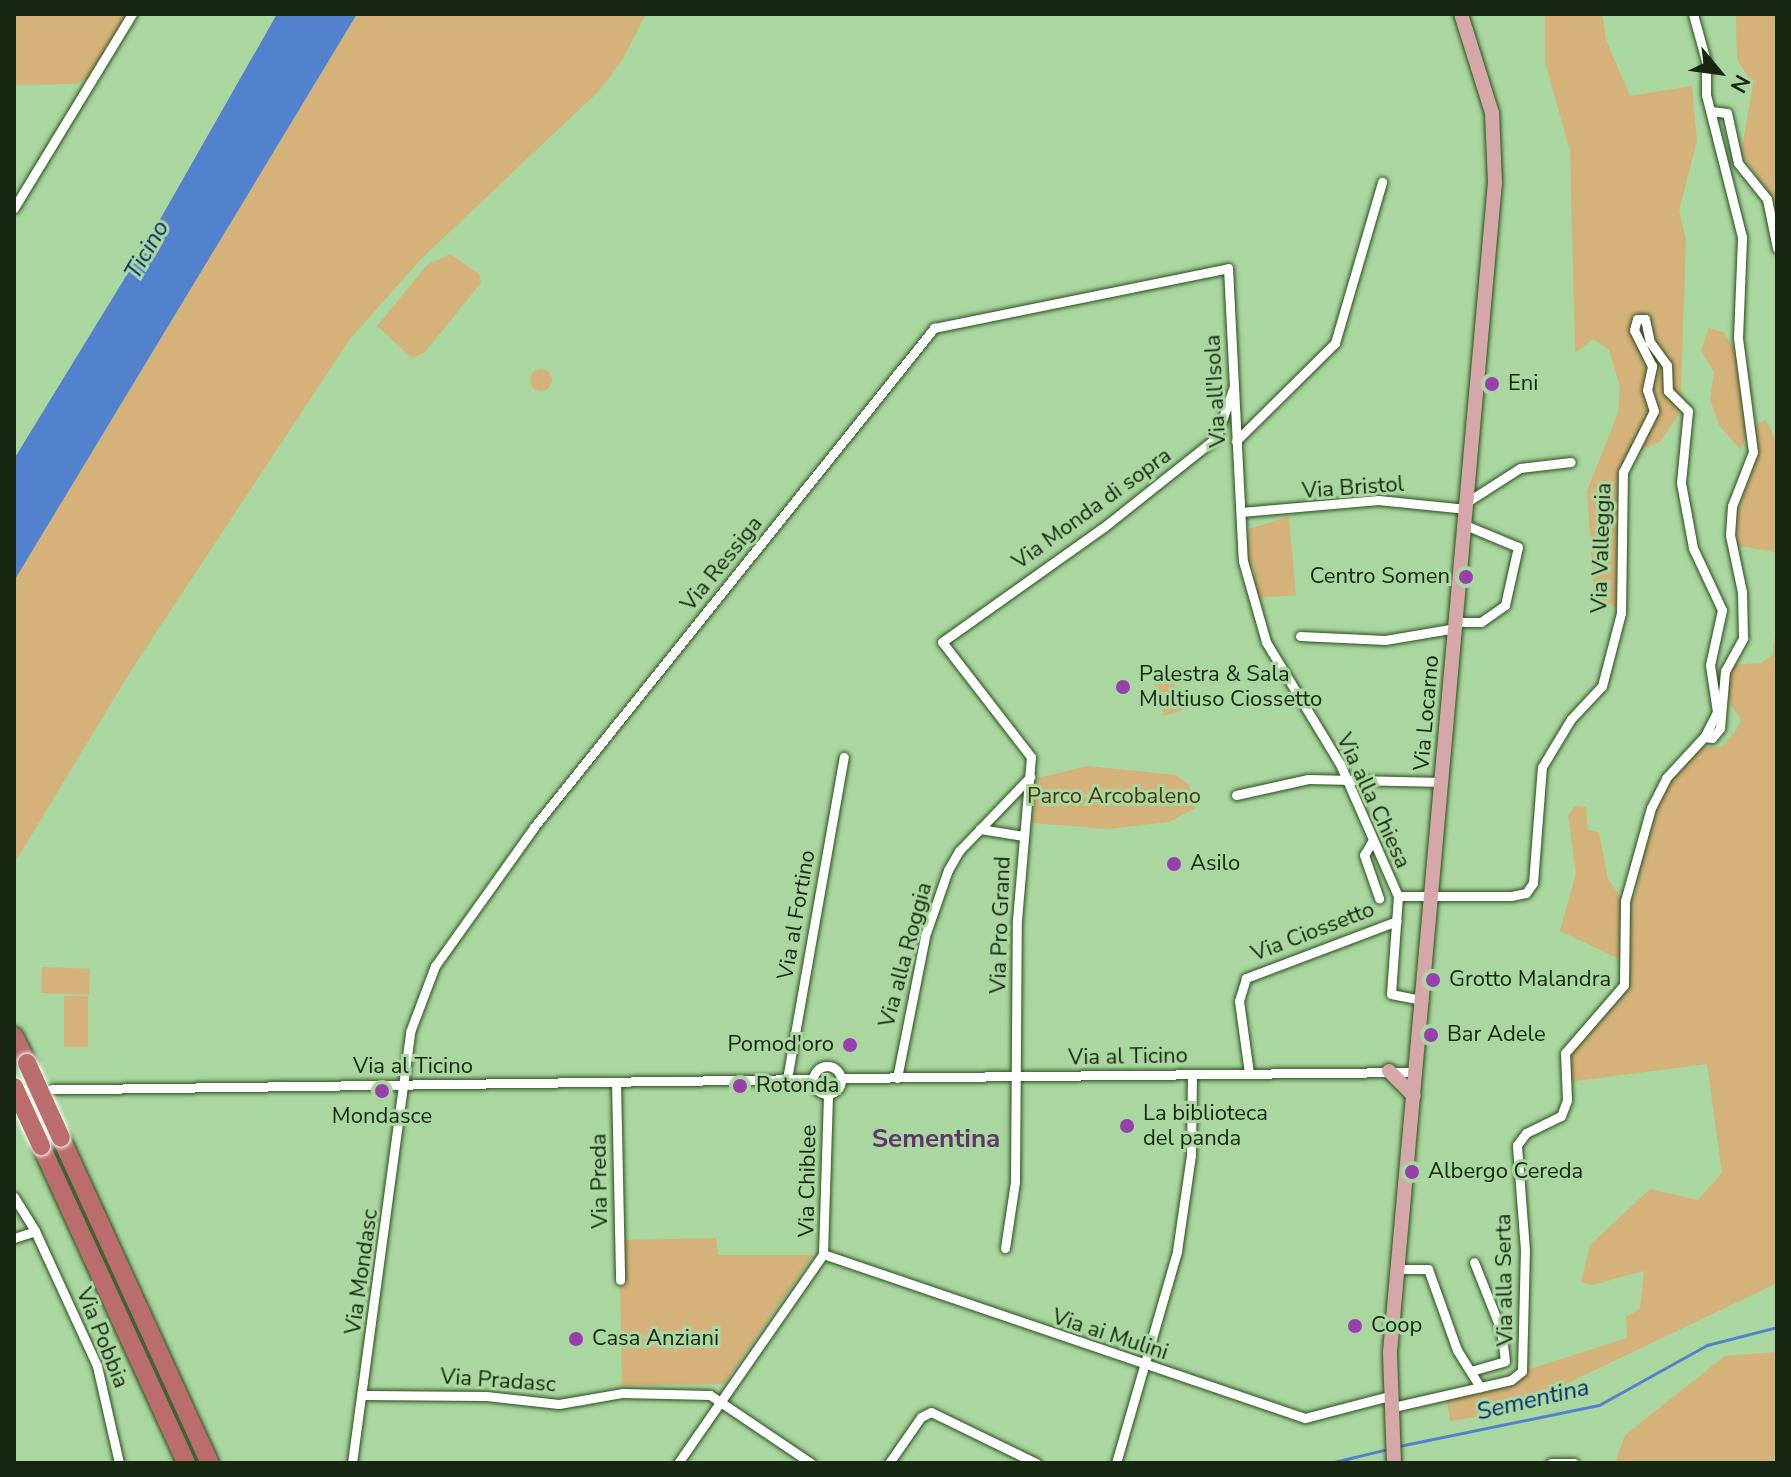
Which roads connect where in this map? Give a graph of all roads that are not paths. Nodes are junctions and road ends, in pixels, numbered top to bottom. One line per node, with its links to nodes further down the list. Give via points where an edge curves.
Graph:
1 (132, 14): 6 (street)
2 (1461, 14): 12 (main road, Via Locarno, via 1489,102 1496,159)
3 (1693, 14): 4 (street)
4 (1711, 111): 7 (street, via 1727,113 1738,163 1767,199); 17 (street, Via alla Serta, via 1742,237 1738,338 1753,452 1731,513 1744,632 1725,668 1720,728 1712,738)
5 (1382, 182): 10 (street, via 1335,343)
6 (14, 208)
7 (1777, 248)
8 (1228, 268): 9 (street, Via all'Isola); 42 (street, Via Ressiga, via 928,333 543,815 444,950 412,1023)
9 (1234, 386): 10 (street, Via all'Isola); 19 (street, Via Monda di sopra, via 1216,438 1104,527 942,642 1028,749)
10 (1236, 441): 13 (street, Via all'Isola)
11 (1571, 462): 12 (street, via 1520,468)
12 (1467, 506): 13 (street, Via Bristol, via 1378,500); 14 (main road, Via Locarno)
13 (1241, 512): 20 (street, Via alla Chiesa, via 1244,569 1259,625)
14 (1465, 525): 15 (main road, Via Locarno); 15 (street, via 1518,547 1505,605 1481,622)
15 (1456, 625): 16 (street, via 1385,640); 21 (main road, Via Locarno)
16 (1300, 636)
17 (1704, 737): 26 (street, Via Valleggia, via 1717,712 1710,665 1722,610 1693,548 1681,483 1688,411 1668,391 1667,365 1650,342 1647,321 1640,318 1634,330 1652,366 1647,390 1654,411 1623,472 1623,605 1602,686 1566,726 1542,767 1532,886 1517,895); 57 (street, Via alla Serta, via 1662,783 1645,827 1625,901 1624,985 1565,1053 1567,1100 1561,1116 1526,1133 1517,1145 1525,1250 1524,1365 1514,1379)
18 (844, 757): 39 (street, Via al Fortino)
19 (1030, 777): 23 (street, Via alla Roggia); 24 (street, Via Pro Grand)
20 (1345, 777): 21 (street); 22 (street, via 1299,780); 25 (street, Via alla Chiesa)
21 (1443, 782): 26 (main road, Via Locarno)
22 (1236, 795)
23 (980, 829): 24 (street); 38 (street, Via alla Roggia, via 951,864 925,936)
24 (1023, 836): 36 (street, Via Pro Grand)
25 (1373, 840): 27 (street, Via alla Chiesa); 28 (street, via 1364,855)
26 (1433, 895): 27 (street, Via alla Chiesa); 30 (main road, Via Locarno)
27 (1398, 896): 29 (street)
28 (1379, 898)
29 (1397, 921): 30 (street, via 1392,996); 34 (street, Via Ciossetto, via 1246,978 1239,1001)
30 (1423, 1000): 33 (main road, Via Locarno)
31 (14, 1036): 64 (highway, bridge)
32 (1389, 1071): 33 (street, Via al Ticino); 34 (street, Via al Ticino); 45 (main road)
33 (1415, 1072): 45 (main road, Via Locarno)
34 (1249, 1073): 35 (street, Via al Ticino)
35 (1192, 1075): 36 (street, Via al Ticino); 54 (street, via 1182,1227)
36 (1017, 1076): 38 (street, Via al Ticino); 49 (street, Via Pro Grand, via 1015,1182)
37 (842, 1078): 38 (street, Via al Ticino); 40 (street, via 826,1066); 44 (street, via 838,1090)
38 (897, 1078)
39 (787, 1079): 40 (street, Via al Ticino); 41 (street, Via al Ticino)
40 (813, 1079): 44 (street, via 817,1090)
41 (616, 1082): 42 (street, Via al Ticino); 53 (street, Via Preda)
42 (404, 1086): 43 (street, Via al Ticino); 58 (street, Via Mondasc)
43 (14, 1088): 55 (highway, bridge)
44 (828, 1095): 50 (street, Via Chiblee)
45 (1414, 1096): 52 (main road, Via Locarno)
46 (14, 1197): 47 (street, Via Pobbia)
47 (35, 1231): 48 (street); 61 (street, Via Pobbia, via 102,1381)
48 (14, 1238)
49 (1005, 1248)
50 (823, 1254): 54 (street, Via ai Mulini); 59 (street, Via Chiblee)
51 (1474, 1262): 56 (street, via 1501,1330 1505,1361)
52 (1399, 1269): 56 (street, Via alla Serta, via 1428,1269 1452,1337); 60 (main road, Via Locarno)
53 (620, 1280)
54 (1144, 1366): 60 (street, Via ai Mulini, via 1305,1418); 70 (street)
55 (143, 1369): 62 (highway); 63 (highway)
56 (1471, 1371): 57 (street, Via alla Serta)
57 (1480, 1387): 60 (street, Via alla Serta)
58 (363, 1395): 59 (street, Via Pradasc, via 450,1394 559,1404 623,1393 706,1394); 65 (street, Via Mondasc)
59 (722, 1400): 66 (street, Via Chiblee); 67 (street)
60 (1389, 1408): 71 (main road, Via Locarno)
61 (119, 1463)
62 (178, 1463)
63 (186, 1463)
64 (210, 1463)
65 (352, 1463)
66 (678, 1463)
67 (811, 1463)
68 (889, 1463): 69 (street, via 921,1417 931,1412)
69 (1036, 1463)
70 (1116, 1463)
71 (1394, 1463)
72 (1551, 1463): 73 (street)
73 (1574, 1463)

